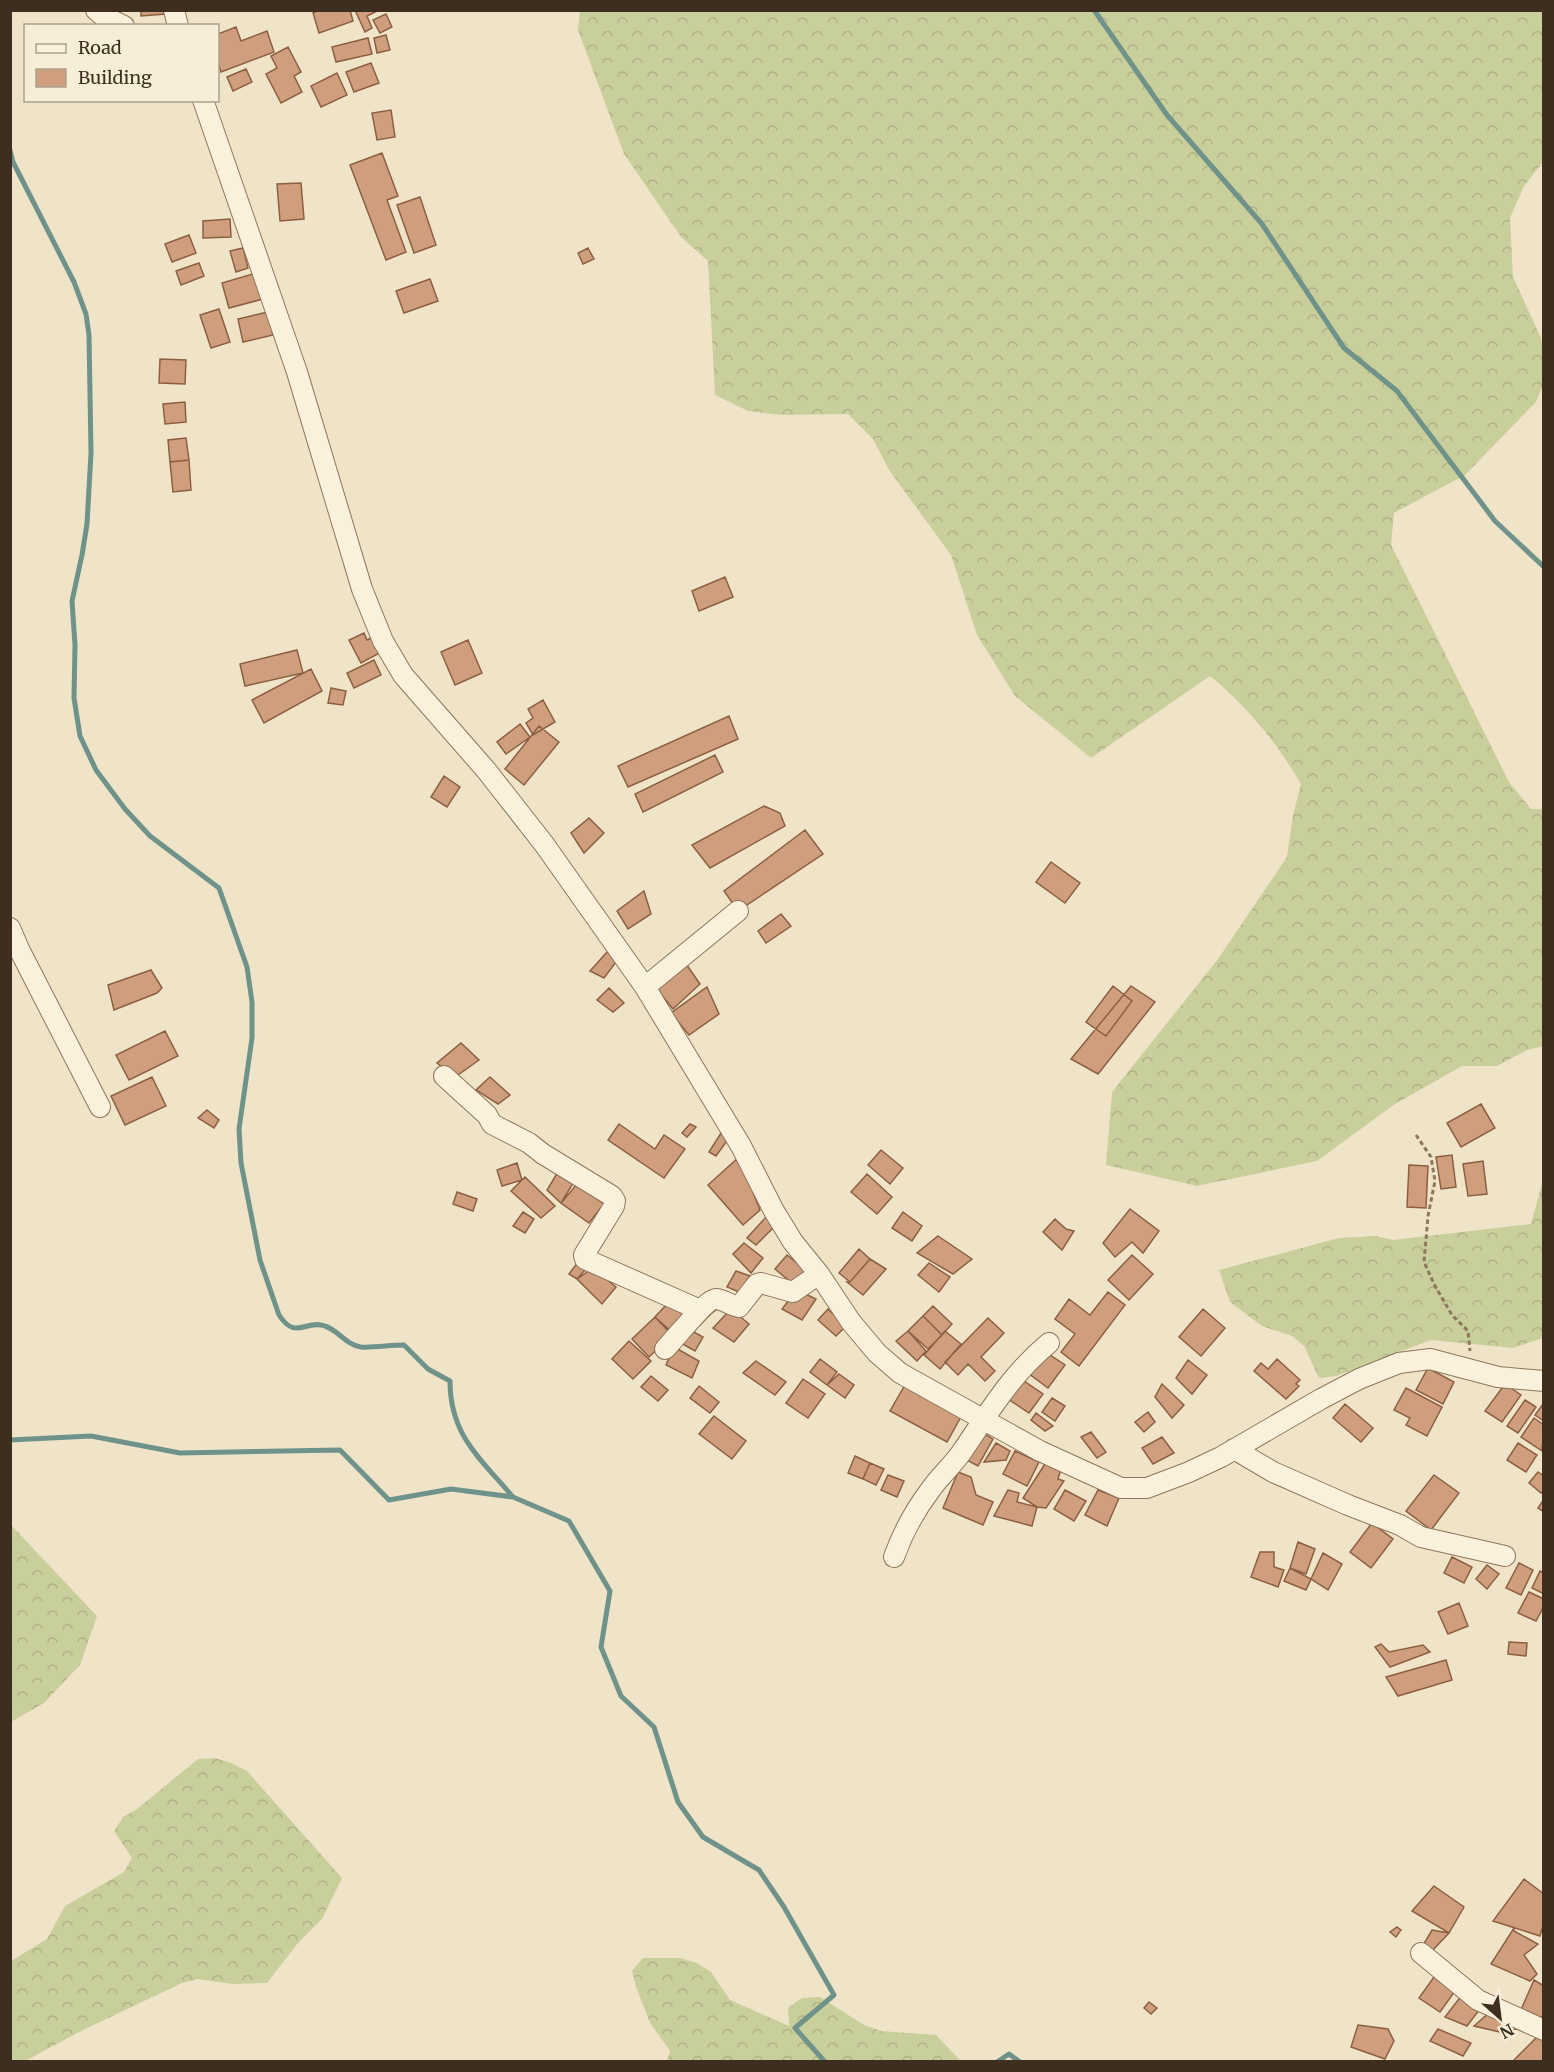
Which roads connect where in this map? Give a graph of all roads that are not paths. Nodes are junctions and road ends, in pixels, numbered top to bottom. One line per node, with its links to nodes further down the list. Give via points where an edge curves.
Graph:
1 (96, 10): 2 (street)
2 (120, 24)
3 (204, 102): 6 (street, via 297,372 362,590 383,641 404,675 544,844)
4 (738, 911): 6 (street)
5 (10, 928): 8 (street)
6 (645, 987): 9 (street, via 741,1146 774,1211)
7 (444, 1076): 10 (street, via 492,1124 612,1196 614,1206 585,1259)
8 (100, 1107)
9 (819, 1274): 10 (street, via 793,1292 761,1283 739,1307 717,1299); 14 (street, via 877,1353 900,1373)
10 (700, 1310): 12 (street)
11 (1049, 1343): 14 (street, via 1017,1372)
12 (665, 1349)
13 (1544, 1381): 15 (street, via 1498,1377 1430,1359 1399,1362 1321,1399)
14 (983, 1418): 15 (street, via 1040,1451 1121,1488 1148,1488); 17 (street, via 960,1455 916,1510)
15 (1234, 1449): 16 (street, via 1274,1472 1421,1537)
16 (1505, 1556)
17 (894, 1557)
18 (1421, 1953): 19 (street, via 1478,2000)
19 (1544, 2030)

